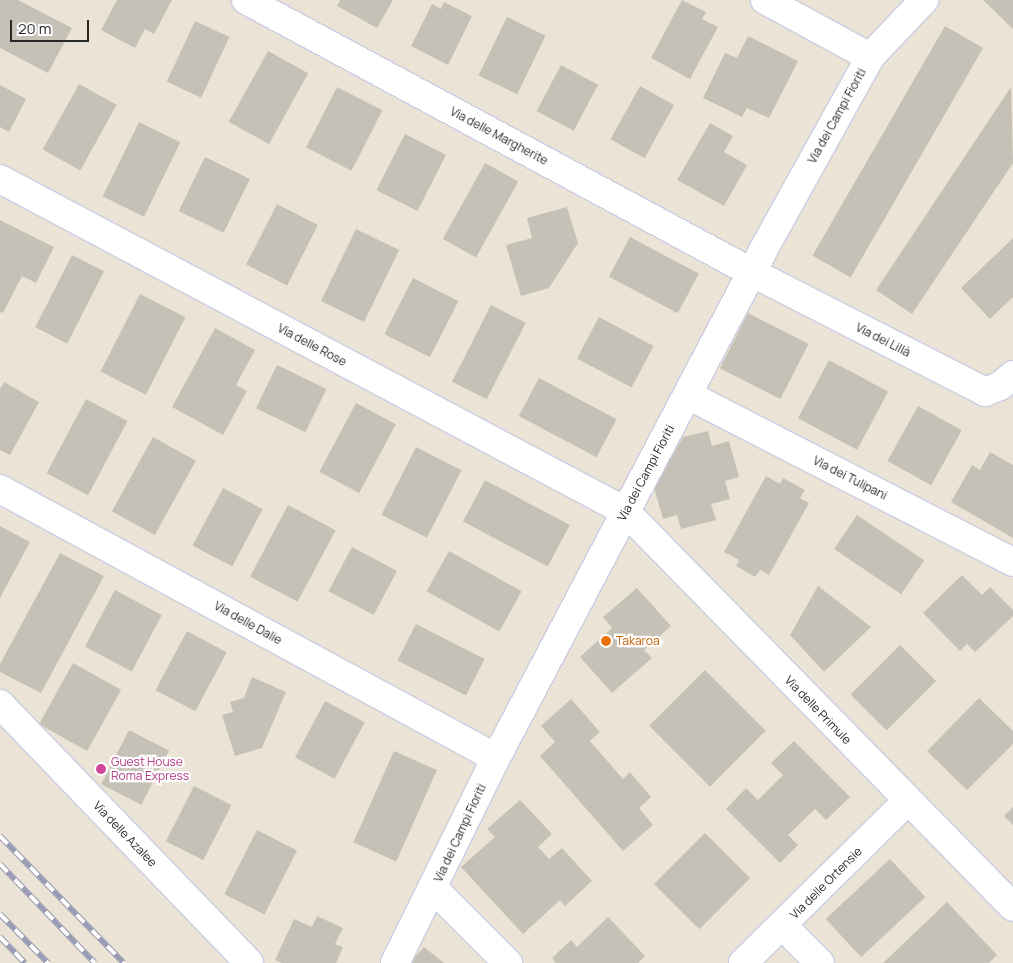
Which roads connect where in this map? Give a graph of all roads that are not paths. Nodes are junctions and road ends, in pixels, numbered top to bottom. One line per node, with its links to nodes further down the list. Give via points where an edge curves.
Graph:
1 (246, 0): 6 (street, Via delle Margherite)
2 (765, 0): 4 (street)
3 (924, 0): 4 (street, Via dei Campi Fioriti)
4 (870, 57): 6 (street, Via dei Campi Fioriti)
5 (0, 179): 10 (street, Via delle Rose)
6 (751, 272): 7 (street, Via dei Lillà, via 985,392); 8 (street, Via dei Campi Fioriti)
7 (1013, 376)
8 (688, 395): 10 (street, Via dei Campi Fioriti); 11 (street, Via dei Tulipani)
9 (0, 489): 13 (street, Via delle Dalie)
10 (625, 511): 13 (street, Via dei Campi Fioriti); 14 (street, Via delle Primule)
11 (1013, 562)
12 (0, 704): 18 (street, Via delle Azalee)
13 (496, 758): 15 (street, Via dei Campi Fioriti)
14 (907, 801): 16 (street, Via delle Primule); 17 (street, Via delle Ortensie)
15 (434, 888): 19 (street, Via dei Campi Fioriti); 20 (street)
16 (1013, 908)
17 (783, 926): 21 (street, Via delle Ortensie); 22 (street)
18 (249, 963)
19 (395, 963)
20 (508, 963)
21 (743, 963)
22 (820, 963)

